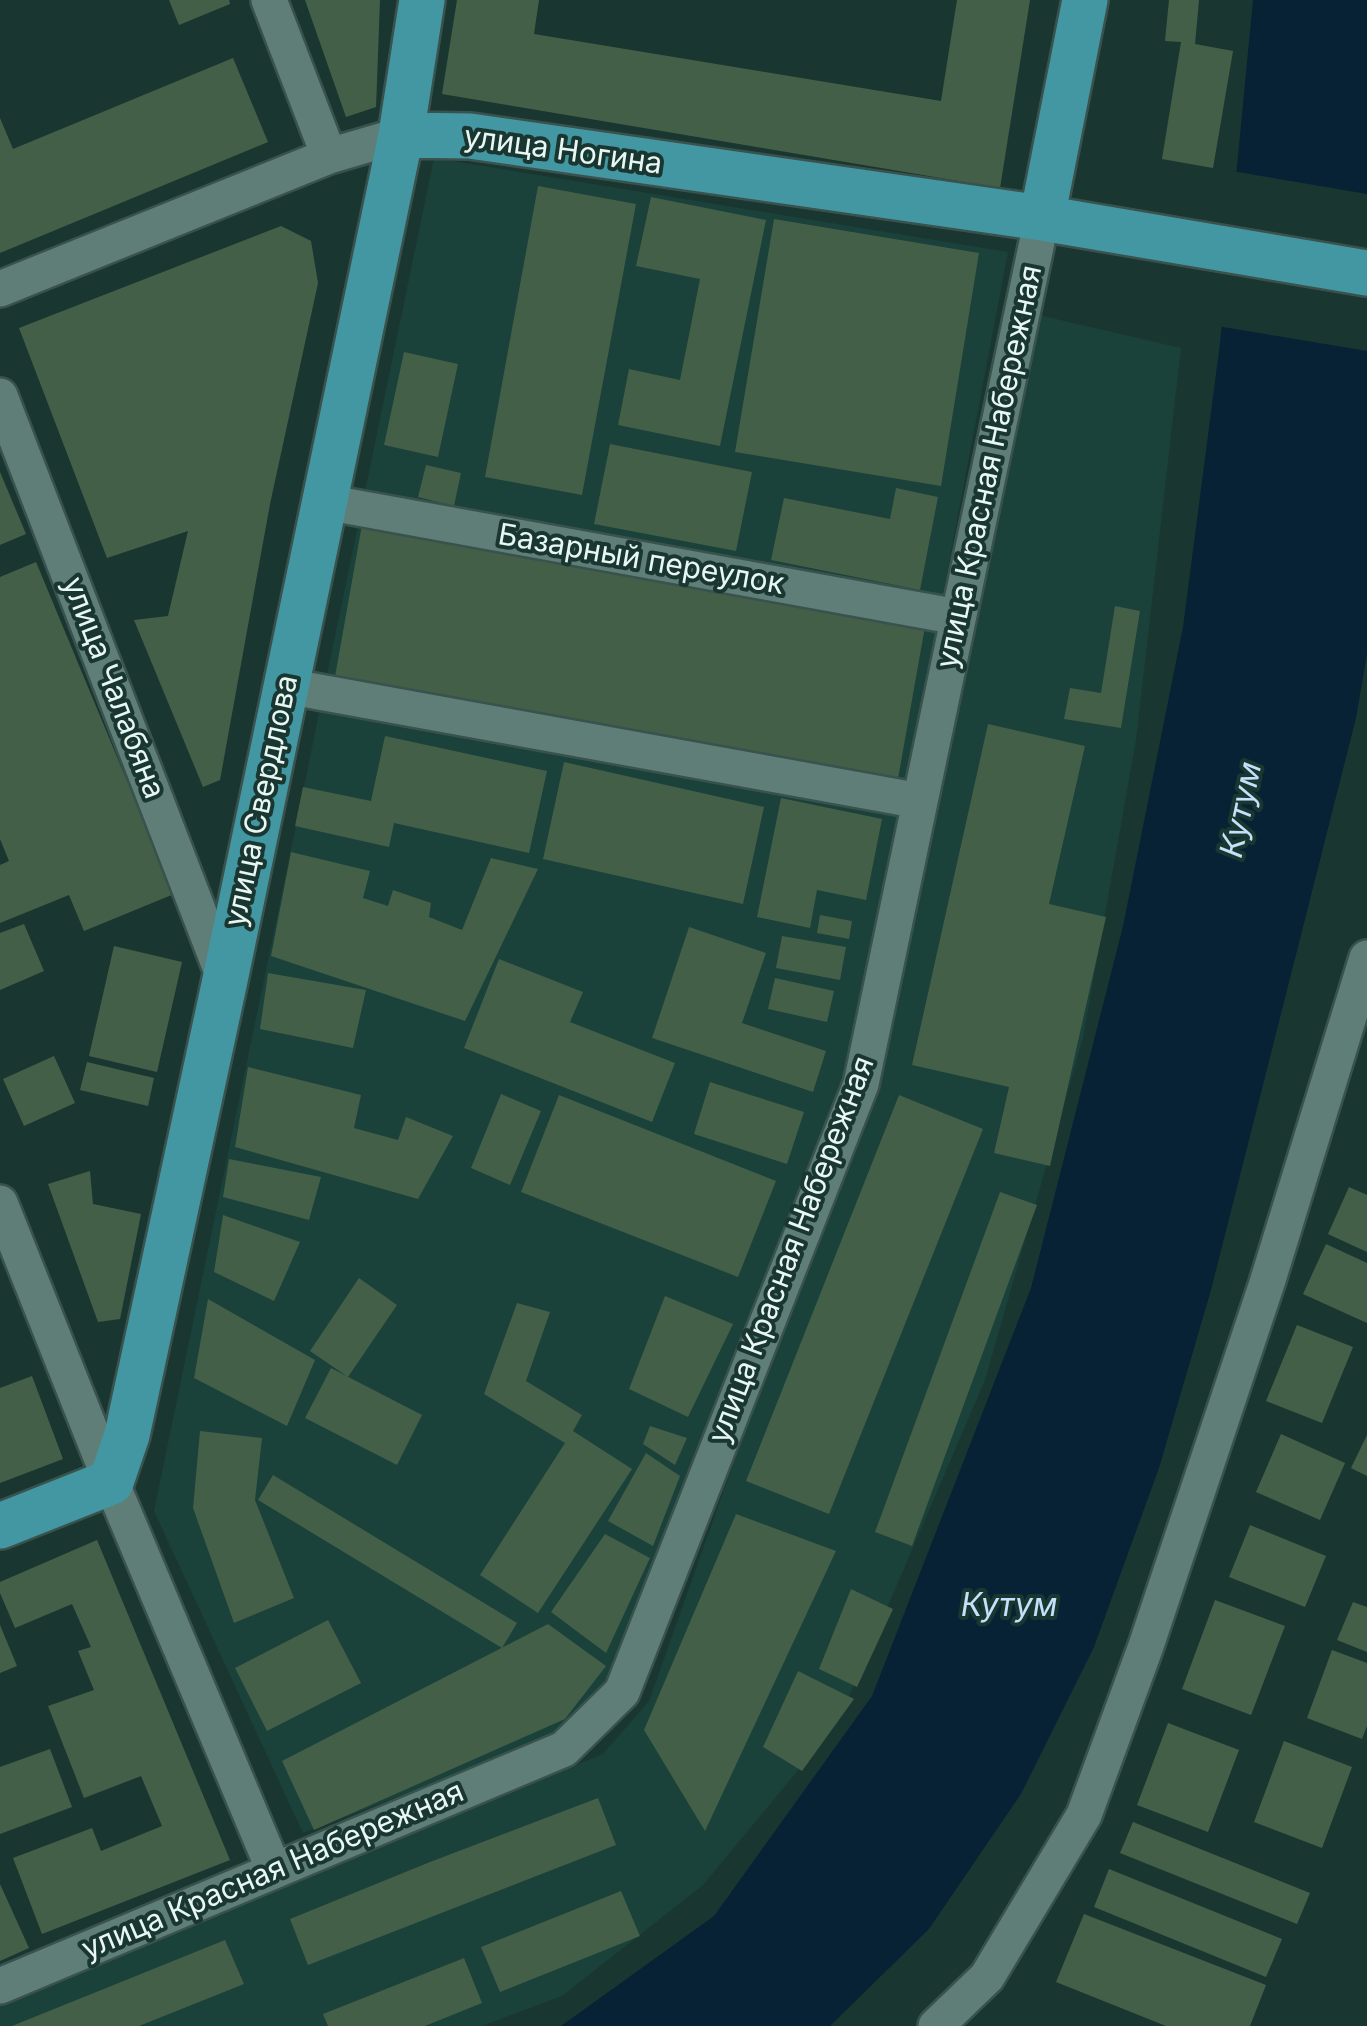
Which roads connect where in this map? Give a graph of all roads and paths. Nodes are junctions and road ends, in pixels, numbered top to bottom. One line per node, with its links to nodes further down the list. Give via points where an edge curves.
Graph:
1 (269, 0): 5 (street)
2 (422, 0): 4 (main road, улица Свердлова)
3 (1086, 0): 6 (main road, улица Красная Набережная)
4 (400, 135): 5 (street, улица Ногина); 6 (main road, улица Ногина, via 470,136); 10 (main road, улица Свердлова)
5 (329, 156): 8 (street, улица Ногина)
6 (1042, 218): 7 (main road, улица Ногина); 11 (street, улица Красная Набережная)
7 (1367, 273)
8 (0, 289)
9 (0, 396): 15 (street, улица Чалабяна)
10 (325, 502): 11 (street, Базарный переулок); 12 (main road, улица Свердлова)
11 (958, 617): 13 (street, улица Красная Набережная)
12 (286, 686): 13 (street); 15 (main road, улица Свердлова)
13 (920, 801): 19 (street, улица Красная Набережная, via 861,1084 622,1692 564,1748)
14 (1367, 958): 21 (street, via 1267,1283 1084,1815 988,1977)
15 (225, 980): 17 (main road, улица Свердлова, via 128,1435)
16 (0, 1203): 17 (street)
17 (111, 1482): 18 (main road); 19 (street)
18 (0, 1526)
19 (274, 1870): 20 (street, улица Красная Набережная)
20 (0, 1986)
21 (936, 2026)

